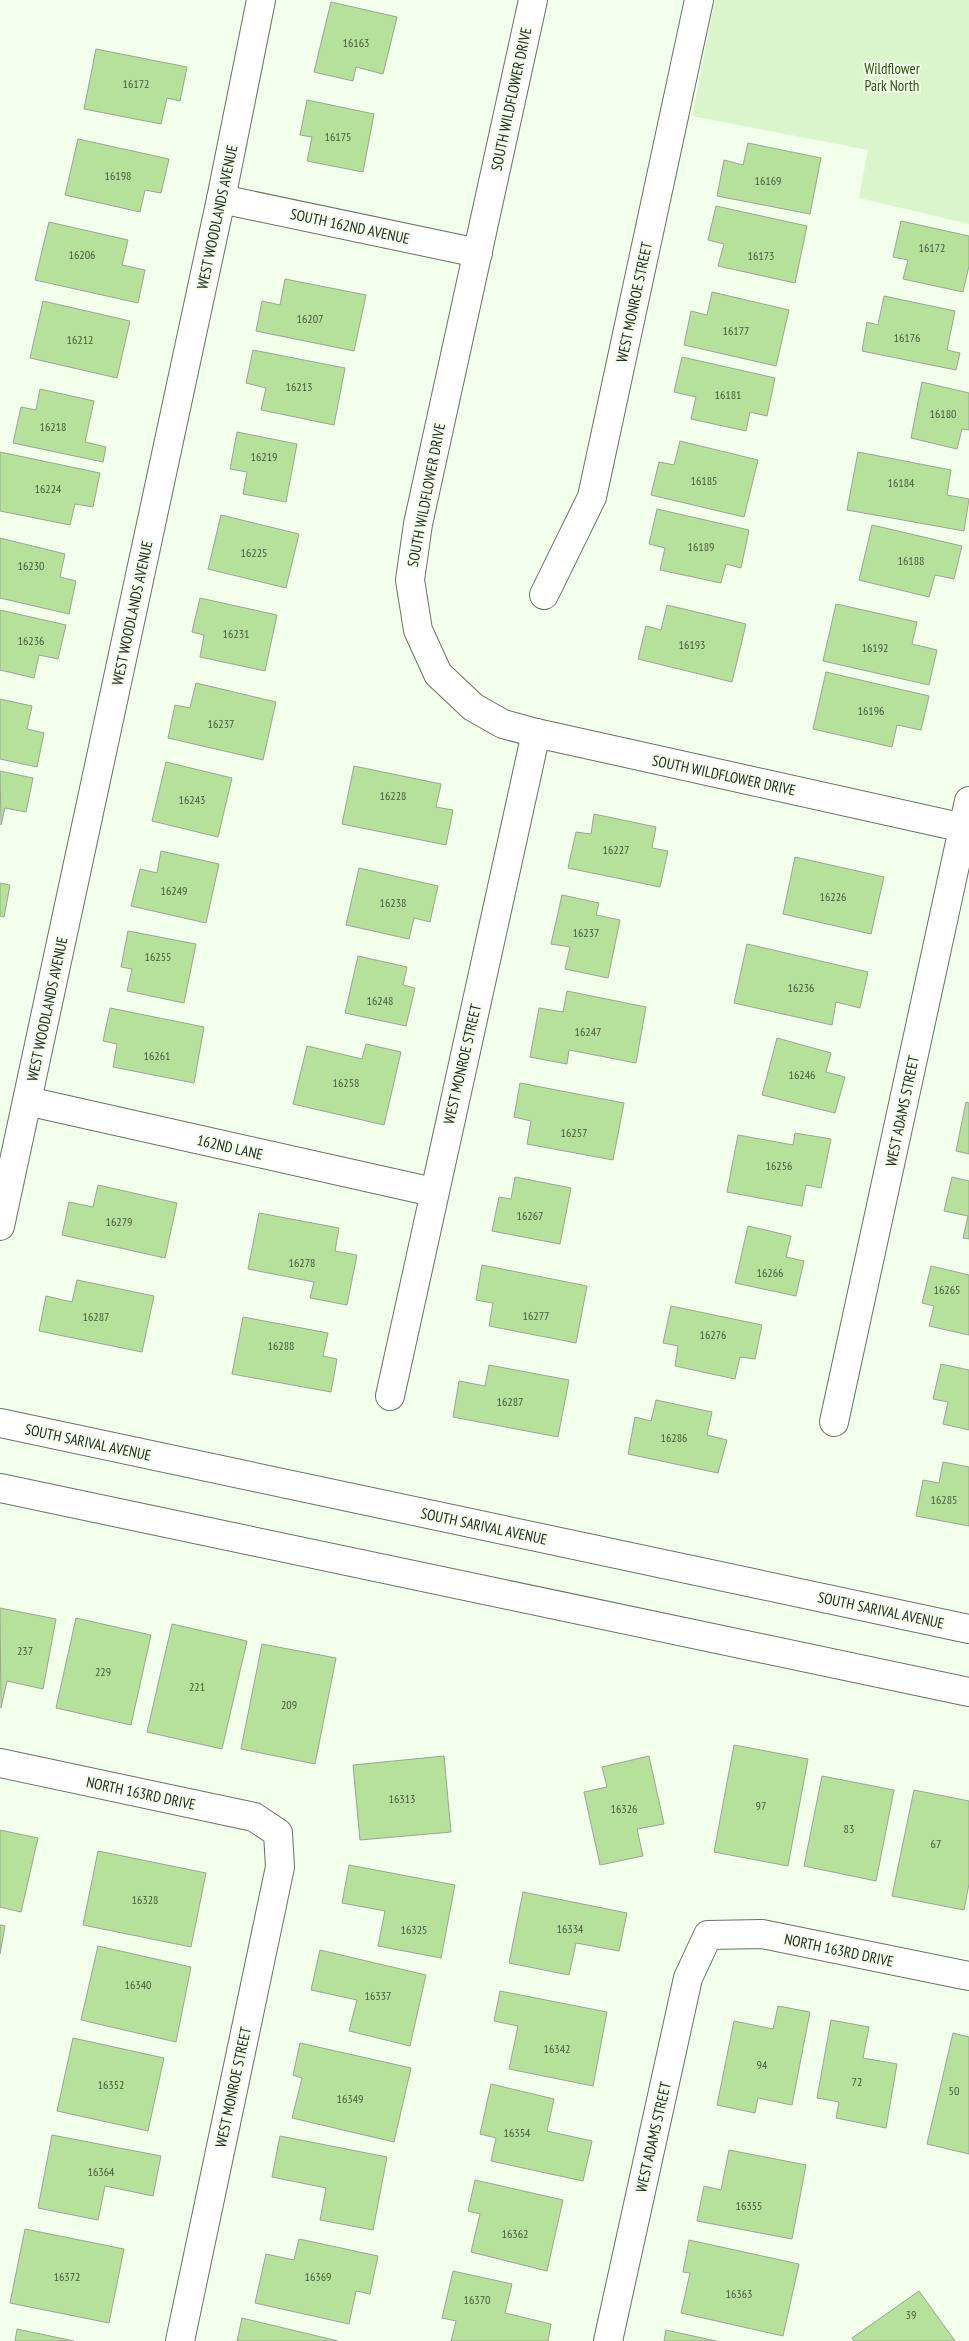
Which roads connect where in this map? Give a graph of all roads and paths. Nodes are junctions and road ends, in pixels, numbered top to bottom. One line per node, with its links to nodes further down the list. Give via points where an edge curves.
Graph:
1 (261, 0): 4 (street, WEST WOODLANDS AVENUE)
2 (533, 0): 5 (street, SOUTH WILDFLOWER DRIVE)
3 (696, 1): 6 (street, WEST MONROE STREET, via 592,497)
4 (221, 199): 5 (street, SOUTH 162ND AVENUE); 10 (street, WEST WOODLANDS AVENUE)
5 (478, 253): 7 (street, SOUTH WILDFLOWER DRIVE, via 418,524 410,580 418,630 438,674 473,707 503,724)
6 (544, 596)
7 (536, 733): 9 (street, SOUTH WILDFLOWER DRIVE); 11 (street, WEST MONROE STREET)
8 (969, 801): 9 (street, WEST ADAMS STREET)
9 (966, 828): 14 (street, WEST ADAMS STREET)
10 (27, 1101): 11 (street, 162ND LANE); 12 (street, WEST WOODLANDS AVENUE)
11 (434, 1192): 13 (street, WEST MONROE STREET)
12 (0, 1226)
13 (390, 1396)
14 (834, 1422)
15 (0, 1423): 17 (street, SOUTH SARIVAL AVENUE)
16 (0, 1488): 18 (street)
17 (969, 1629)
18 (969, 1692)
19 (0, 1763): 20 (street, NORTH 163RD DRIVE, via 254,1817)
20 (278, 1833): 23 (street, WEST MONROE STREET, via 280,1867)
21 (708, 1936): 22 (street, NORTH 163RD DRIVE, via 762,1934); 24 (street, WEST ADAMS STREET, via 688,1978)
22 (969, 1976)
23 (180, 2341)
24 (608, 2341)

